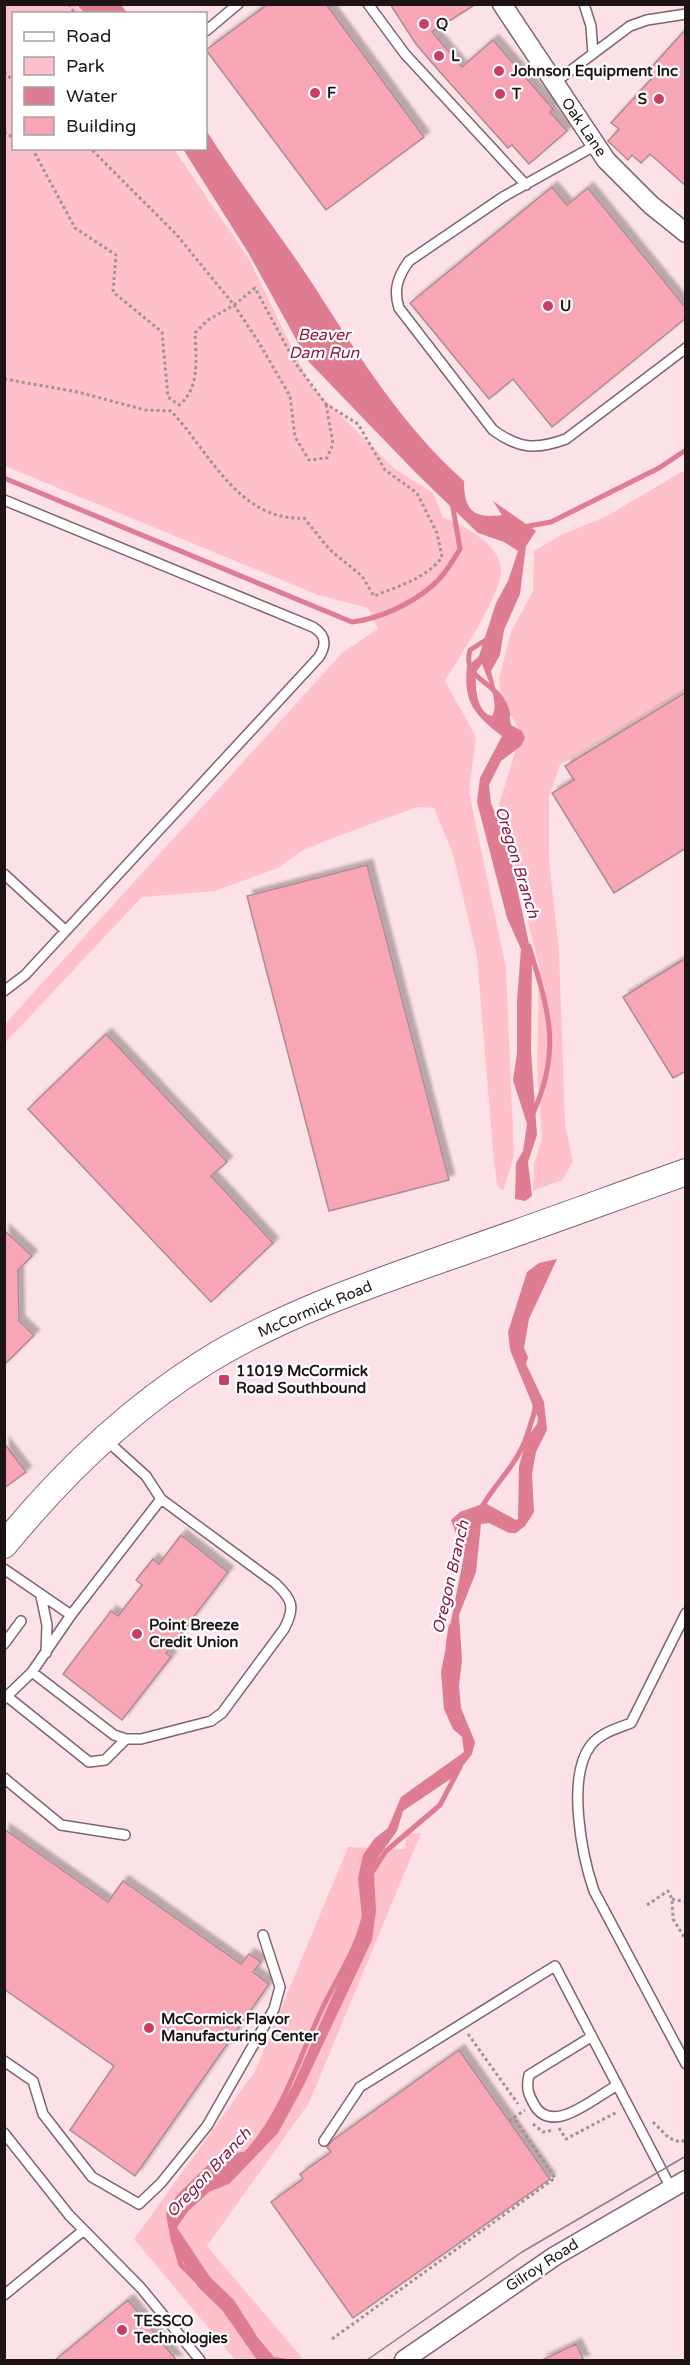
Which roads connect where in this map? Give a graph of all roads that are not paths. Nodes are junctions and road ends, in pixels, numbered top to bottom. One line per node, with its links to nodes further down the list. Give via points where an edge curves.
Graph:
1 (238, 4): 6 (lane)
2 (368, 4): 10 (lane, via 412,62)
3 (502, 4): 8 (street, Oak Lane)
4 (584, 4): 7 (lane)
5 (686, 15): 7 (lane, via 647,20 630,27)
6 (207, 30)
7 (593, 54): 8 (lane)
8 (554, 83): 9 (street, Oak Lane)
9 (596, 145): 10 (lane); 11 (street, Oak Lane, via 651,205)
10 (526, 185): 12 (lane, via 409,261 399,275 395,296 399,308 493,430 510,443 527,447 566,439)
11 (686, 233)
12 (686, 348)
13 (4, 500): 15 (lane, via 313,627 325,640 319,657)
14 (4, 874): 15 (lane)
15 (66, 931): 16 (lane)
16 (6, 989)
17 (686, 1172): 18 (main road, McCormick Road, via 287,1318 198,1367)
18 (104, 1438): 19 (lane, via 146,1476); 20 (main road, McCormick Road, via 59,1481)
19 (161, 1499): 24 (lane); 30 (lane, via 275,1583 288,1596 291,1616 222,1713 200,1726)
20 (4, 1545)
21 (4, 1569): 22 (lane)
22 (41, 1596): 24 (lane); 27 (lane, via 47,1625)
23 (686, 1613): 36 (lane, via 631,1722 590,1745 582,1764 579,1809 585,1865 594,1891)
24 (71, 1615): 27 (lane)
25 (21, 1622): 26 (lane)
26 (4, 1644)
27 (46, 1654): 28 (lane)
28 (32, 1672): 29 (lane); 30 (lane, via 114,1735)
29 (5, 1696): 30 (lane, via 89,1762 105,1760)
30 (126, 1739)
31 (4, 1778): 32 (lane, via 61,1825)
32 (125, 1835)
33 (263, 1935): 35 (lane, via 280,1987 274,2009 207,2126 161,2183 138,2204 92,2176 43,2114 33,2081)
34 (591, 2037): 37 (lane); 37 (lane, via 529,2075 528,2093 546,2118 558,2119); 39 (lane, via 555,1966 360,2087)
35 (4, 2061)
36 (686, 2064)
37 (616, 2086): 40 (lane)
38 (4, 2133): 41 (lane)
39 (324, 2141)
40 (678, 2184): 44 (street, Gilroy Road, via 555,2256)
41 (84, 2230): 42 (lane); 43 (lane, via 141,2288)
42 (4, 2295)
43 (200, 2361)
44 (404, 2361)

